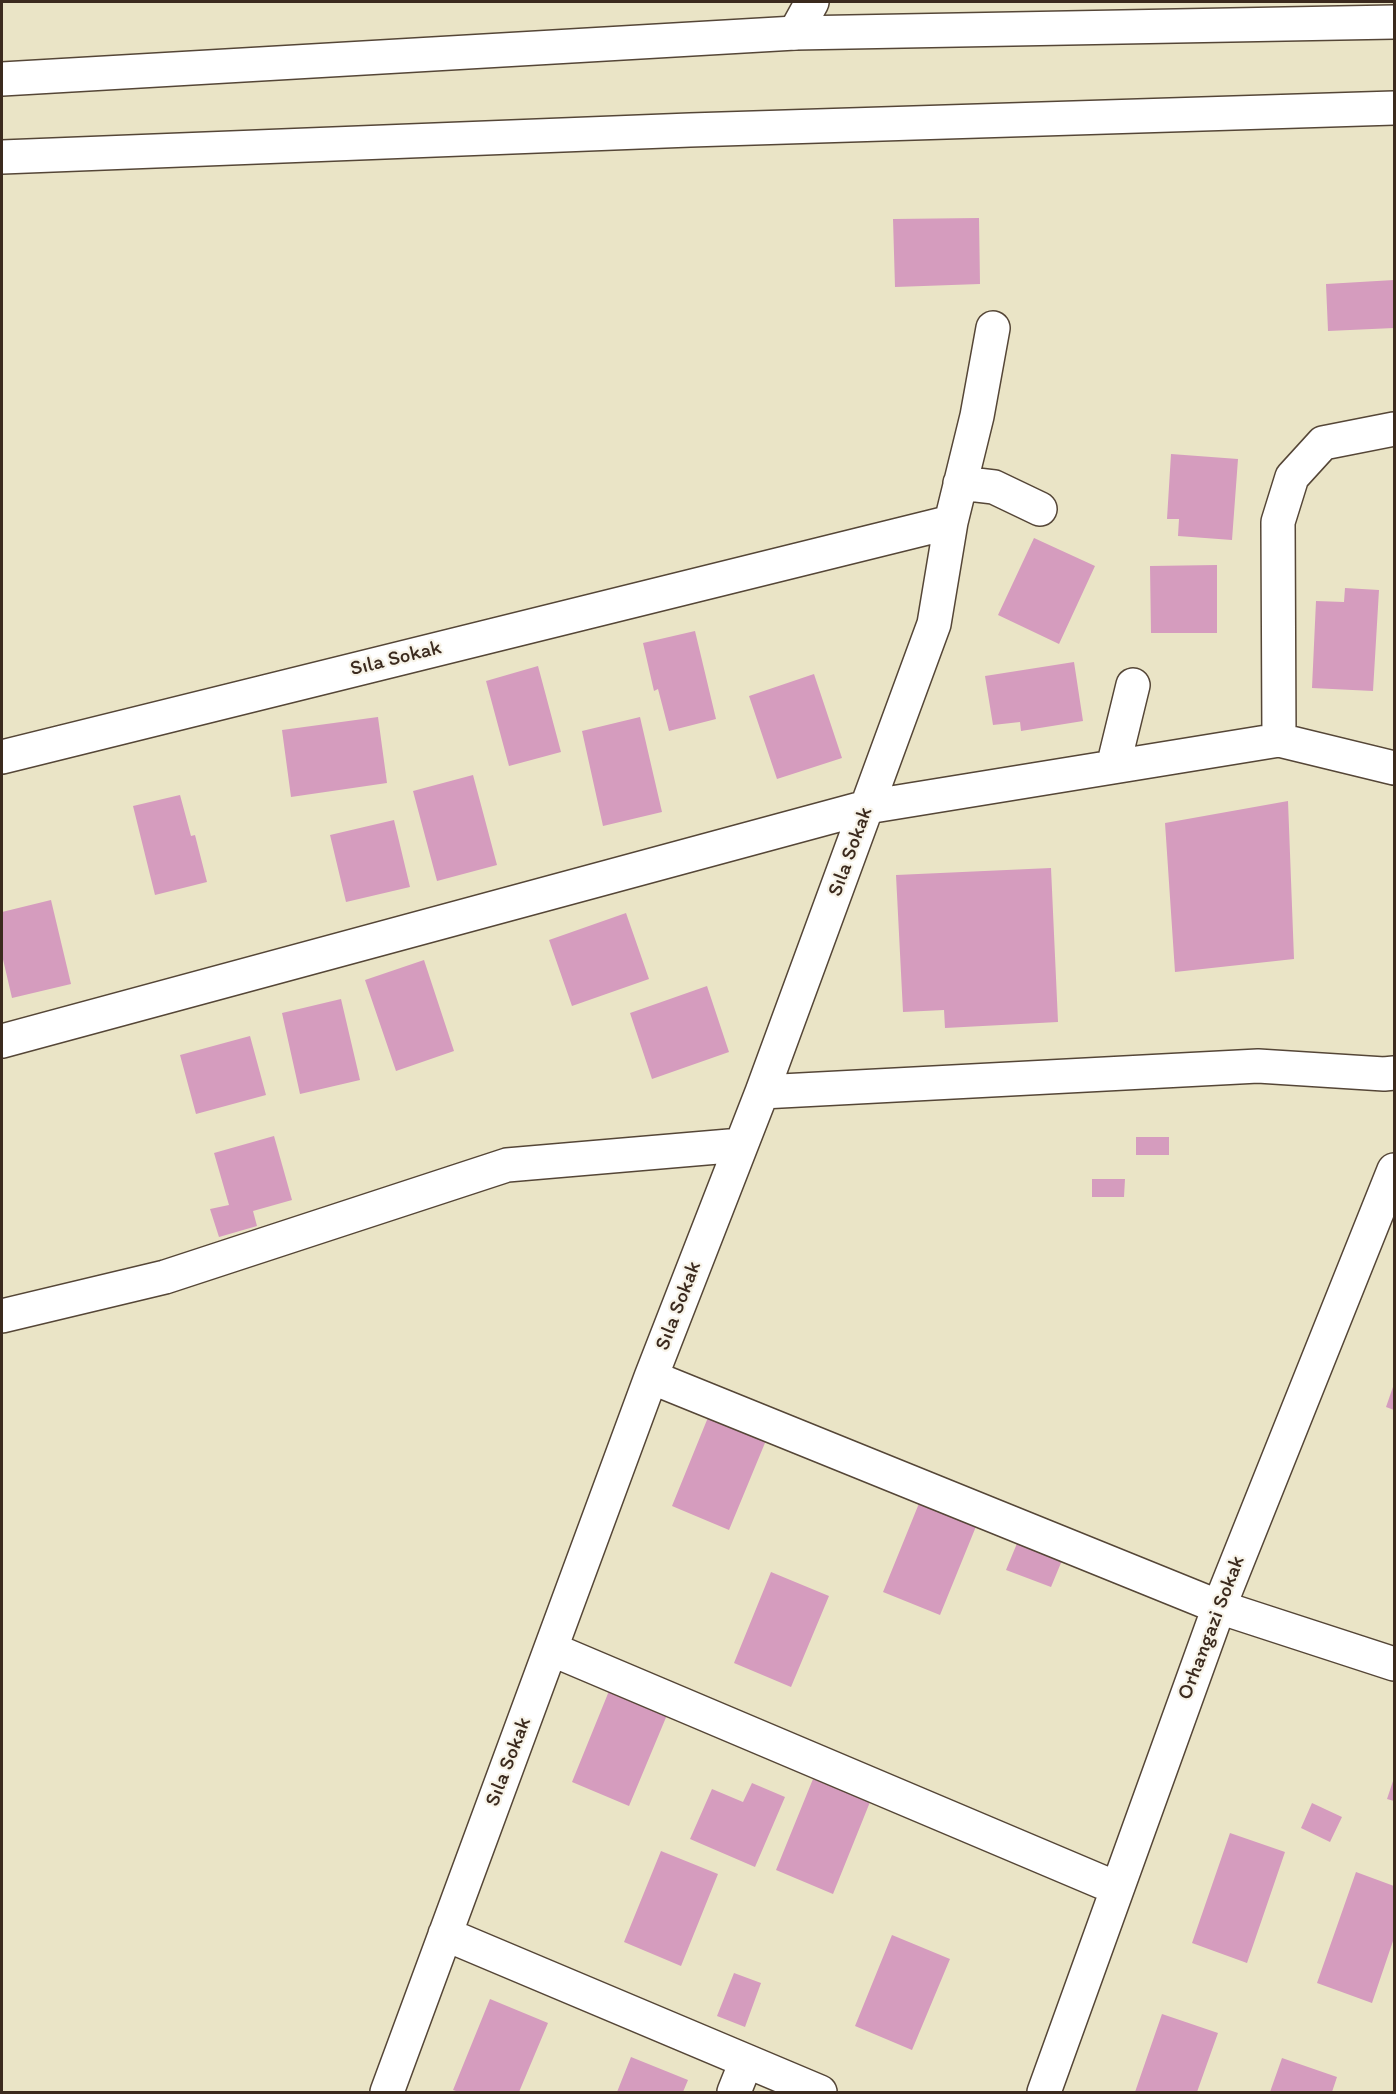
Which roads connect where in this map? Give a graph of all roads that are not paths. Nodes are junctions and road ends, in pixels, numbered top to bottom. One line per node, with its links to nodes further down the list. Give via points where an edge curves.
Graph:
1 (813, 2): 3 (street)
2 (1395, 22): 3 (street)
3 (795, 33): 4 (street)
4 (2, 79)
5 (1395, 108): 6 (street, via 702,129)
6 (2, 157)
7 (993, 328): 9 (street)
8 (1395, 429): 13 (street, via 1323,443 1292,477 1278,522)
9 (960, 483): 10 (street, via 994,487); 11 (street)
10 (1040, 509)
11 (951, 522): 14 (street, Sıla Sokak); 17 (street, Sıla Sokak, via 934,624)
12 (1133, 685): 15 (street)
13 (1279, 740): 15 (street); 16 (street)
14 (2, 757)
15 (1113, 766): 17 (street)
16 (1395, 768)
17 (867, 807): 18 (street); 20 (street, Sıla Sokak)
18 (2, 1041)
19 (1395, 1073): 20 (street, via 1258,1066)
20 (762, 1092): 21 (street, Sıla Sokak)
21 (741, 1145): 23 (street, via 507,1165 165,1277); 24 (street, Sıla Sokak)
22 (1395, 1170): 25 (street, Orhangazi Sokak)
23 (2, 1316)
24 (651, 1377): 25 (street); 26 (street, Sıla Sokak)
25 (1219, 1607): 27 (street); 28 (street, Orhangazi Sokak)
26 (551, 1649): 28 (street); 29 (street, Sıla Sokak)
27 (1395, 1664)
28 (1116, 1888): 34 (street, Orhangazi Sokak)
29 (445, 1934): 30 (street); 31 (street, Sıla Sokak)
30 (746, 2061): 32 (street); 33 (street)
31 (387, 2092)
32 (734, 2092)
33 (820, 2092)
34 (1044, 2092)

